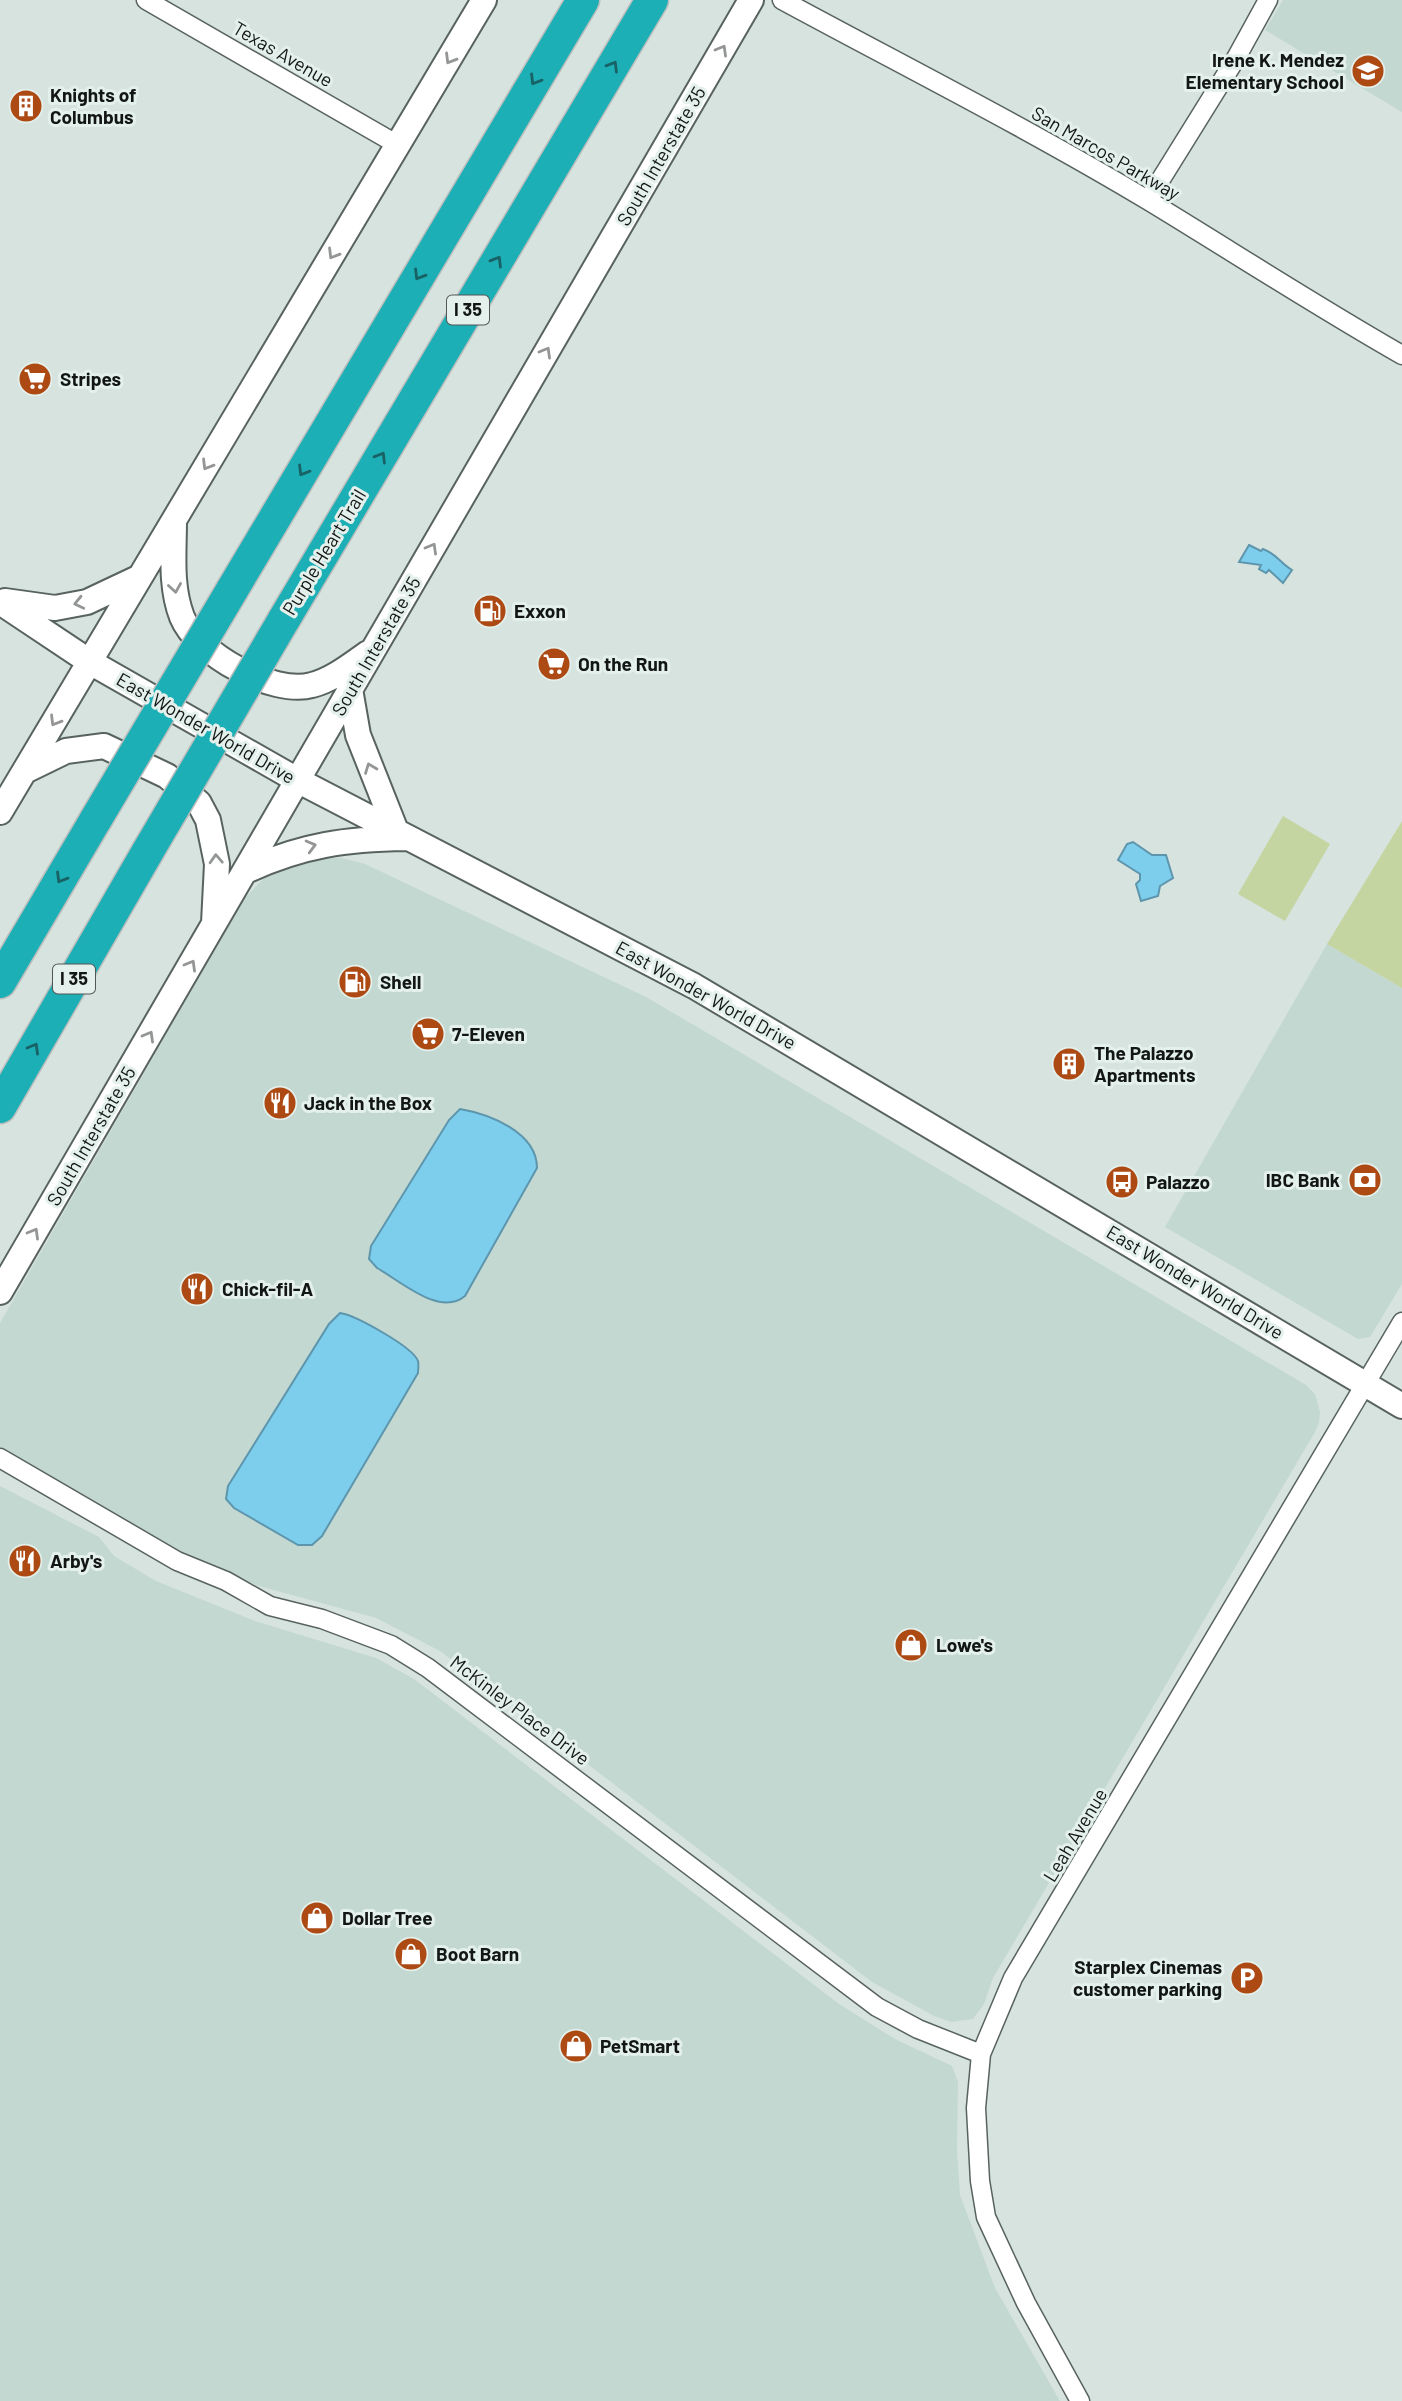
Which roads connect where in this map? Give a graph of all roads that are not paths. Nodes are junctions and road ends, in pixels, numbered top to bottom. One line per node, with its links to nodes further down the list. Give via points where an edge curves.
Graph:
1 (146, 0): 8 (street, Texas Avenue)
2 (484, 0): 8 (main road, one-way to 8)
3 (583, 0): 23 (highway, one-way to 23, bridge)
4 (652, 0): 24 (highway, Purple Heart Trail / I 35, one-way to 4, bridge)
5 (751, 0): 14 (main road, South Interstate 35, one-way to 5)
6 (782, 0): 9 (street, San Marcos Parkway)
7 (1268, 0): 9 (street)
8 (398, 145): 11 (main road, one-way to 11)
9 (1147, 200): 10 (street, San Marcos Parkway)
10 (1402, 355)
11 (174, 520): 12 (main road); 14 (main road, one-way to 14, via 173,587 183,620 210,651 257,679 282,687 312,686)
12 (141, 576): 13 (main road, one-way to 13, via 87,603 55,608); 15 (main road)
13 (0, 601): 15 (main road, East Wonder World Drive)
14 (373, 650): 16 (main road, South Interstate 35)
15 (90, 662): 17 (main road, one-way to 17); 18 (main road, East Wonder World Drive)
16 (350, 689): 18 (main road, South Interstate 35); 20 (main road, one-way to 16, via 358,735)
17 (25, 771): 19 (main road); 22 (main road, one-way to 17, via 215,842 199,803 167,776 104,747 66,751)
18 (299, 781): 20 (main road, East Wonder World Drive); 21 (main road, South Interstate 35)
19 (0, 812)
20 (403, 835): 21 (main road, one-way to 20, via 321,844); 27 (main road, East Wonder World Drive, via 694,986)
21 (247, 870): 22 (main road, South Interstate 35)
22 (213, 927): 25 (main road, South Interstate 35, one-way to 22)
23 (0, 982)
24 (0, 1107)
25 (0, 1292)
26 (1402, 1322): 27 (street, Leah Avenue)
27 (1364, 1384): 28 (main road, East Wonder World Drive); 30 (street, Leah Avenue, via 1013,1978)
28 (1402, 1406)
29 (0, 1458): 30 (street, McKinley Place Drive, via 177,1561 270,1606 354,1629 400,1650 877,2007)
30 (981, 2054): 31 (street, Leah Avenue, via 976,2108 986,2217 1026,2303)
31 (1080, 2401)

